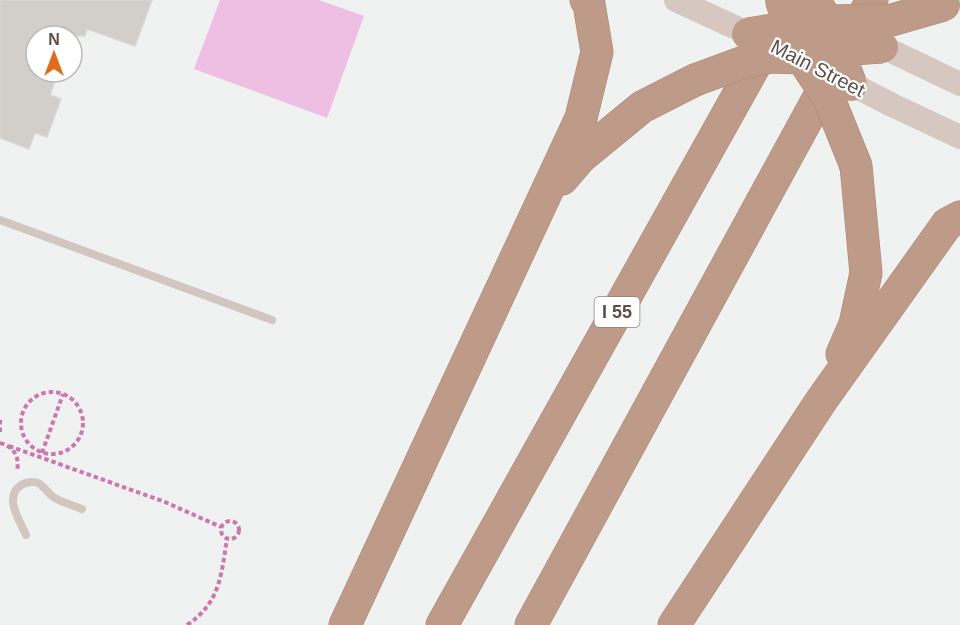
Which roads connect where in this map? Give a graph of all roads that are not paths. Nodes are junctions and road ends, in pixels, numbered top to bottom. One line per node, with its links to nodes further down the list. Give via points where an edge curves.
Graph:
1 (586, 0): 13 (highway, via 597,52 581,118)
2 (676, 0): 7 (main road, Main Street)
3 (872, 0): 22 (highway)
4 (949, 3): 6 (highway, bridge, via 892,20)
5 (788, 7): 6 (highway, bridge); 7 (highway, bridge); 9 (highway, bridge); 21 (highway, I 55)
6 (826, 24): 8 (highway, bridge); 9 (highway, bridge); 11 (highway, bridge)
7 (738, 29): 9 (main road, Main Street, bridge)
8 (882, 46): 10 (main road, bridge)
9 (802, 58): 11 (main road, Main Street, bridge); 13 (highway, bridge, via 771,57 741,63 695,80 642,107 581,157); 17 (highway, bridge, via 829,99 856,166 866,273 855,324)
10 (960, 84)
11 (851, 85): 12 (main road, Main Street, bridge)
12 (960, 137)
13 (539, 206): 20 (highway)
14 (960, 217): 17 (highway, via 948,224)
15 (0, 220): 16 (lane)
16 (272, 320)
17 (821, 401): 23 (highway)
18 (82, 509): 19 (lane, via 53,497 37,483 26,482 13,495 13,506)
19 (26, 536)
20 (345, 625)
21 (442, 625)
22 (531, 625)
23 (674, 625)

